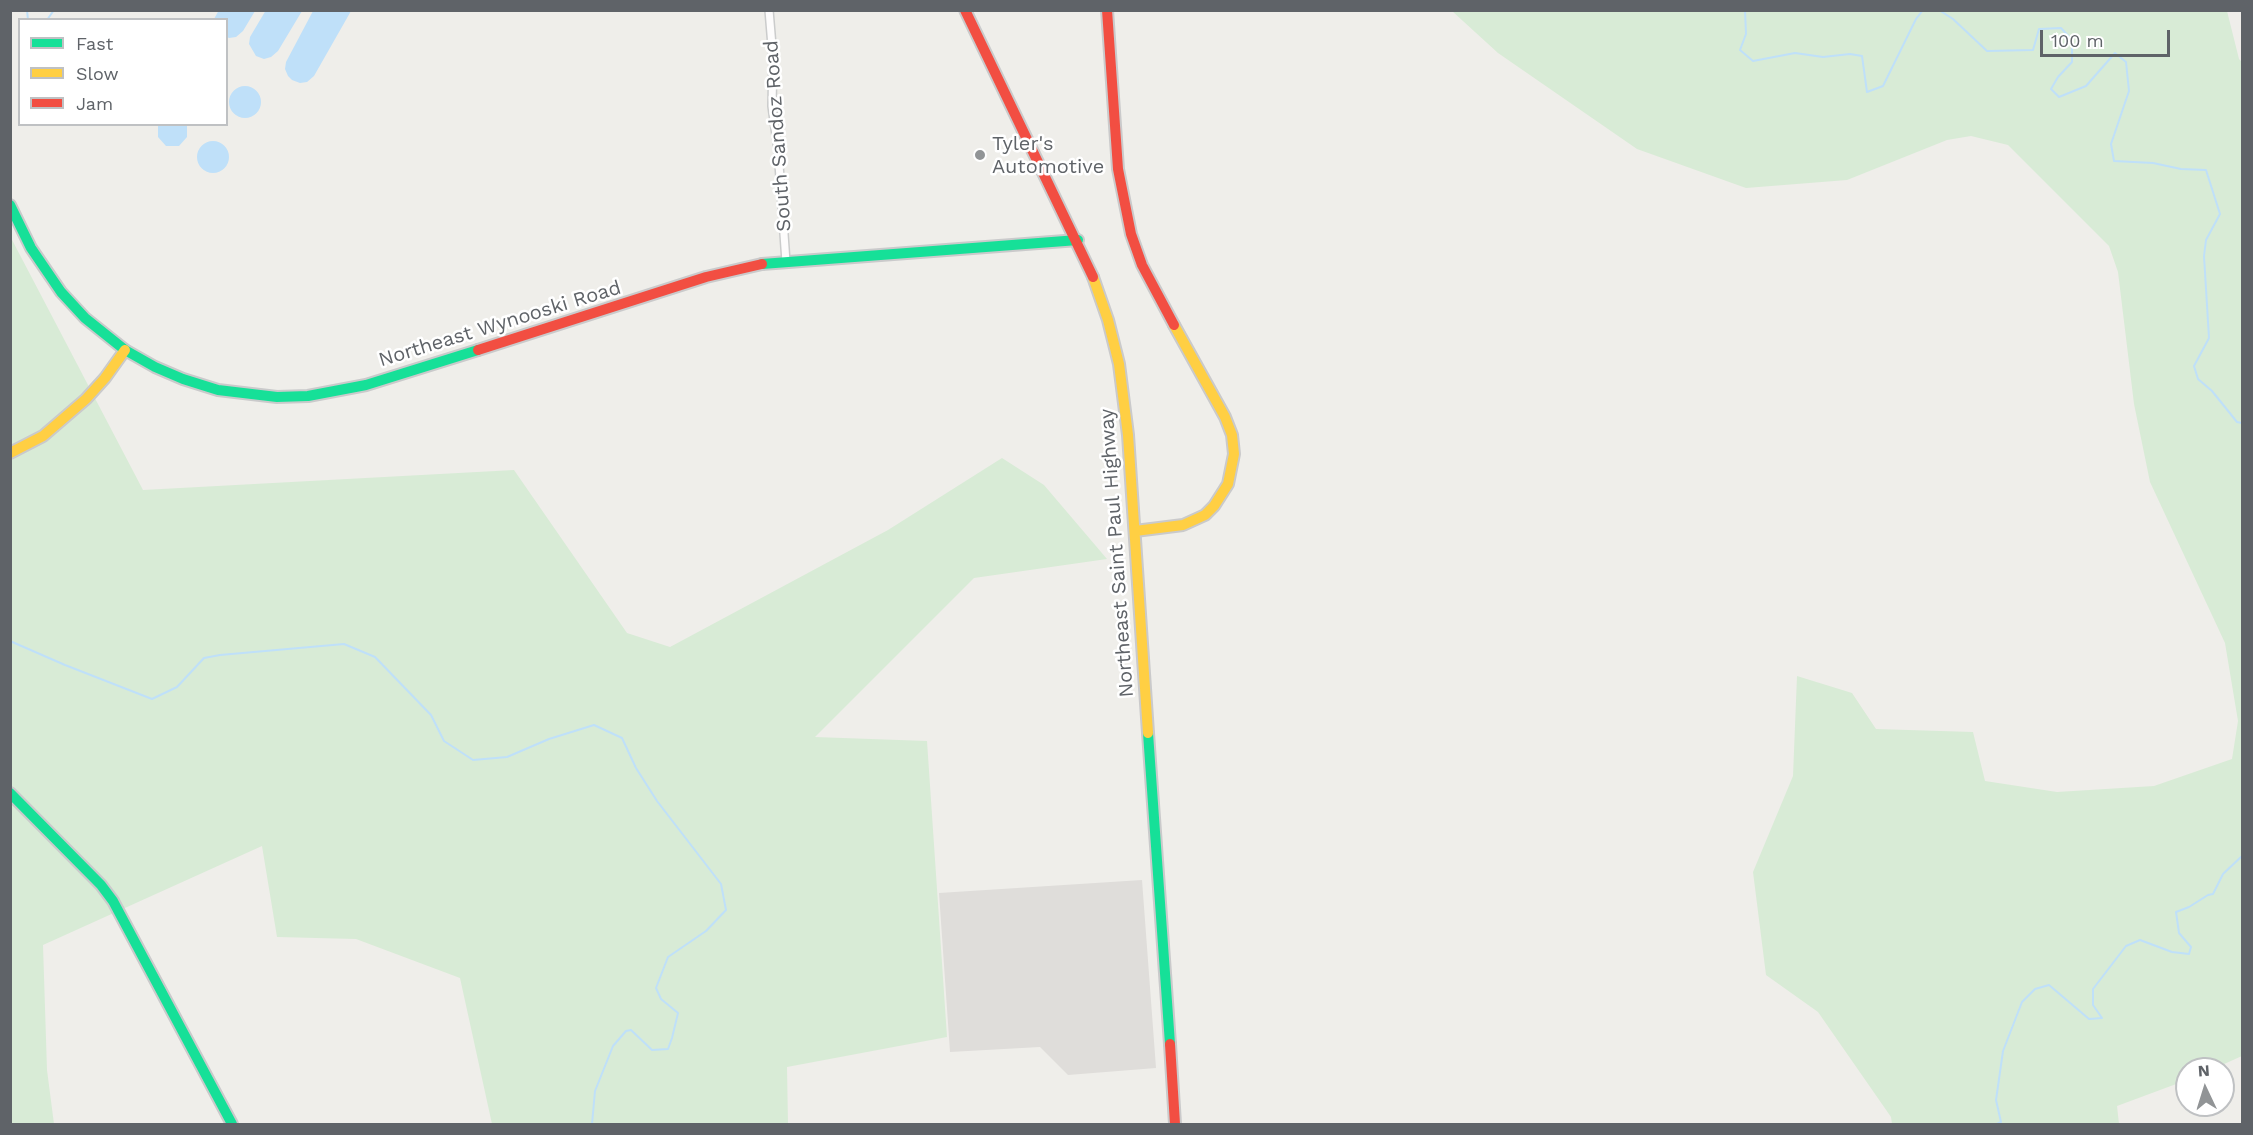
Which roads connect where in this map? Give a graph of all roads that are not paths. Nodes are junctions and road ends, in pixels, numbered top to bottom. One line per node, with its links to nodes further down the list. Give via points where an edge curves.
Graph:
1 (769, 10): 6 (street, South Sandoz Road, via 772,106)
2 (966, 10): 5 (main road, Northeast Saint Paul Highway)
3 (1107, 10): 9 (main road, via 1118,169 1131,234 1156,294 1225,417 1234,454 1228,484 1205,515 1176,527)
4 (10, 205): 7 (main road, Northeast Wynooski Road, via 31,248 61,292)
5 (1077, 240): 6 (main road, Northeast Wynooski Road); 9 (main road, Northeast Saint Paul Highway, via 1105,311 1119,364)
6 (786, 262): 7 (main road, Northeast Wynooski Road, via 753,265 706,277 366,385 308,396 277,397 218,390 183,379)
7 (124, 350): 8 (main road, via 86,399 42,436)
8 (10, 453)
9 (1135, 531): 12 (main road, Northeast Saint Paul Highway)
10 (10, 793): 11 (main road, via 113,901)
11 (232, 1125)
12 (1175, 1125)

